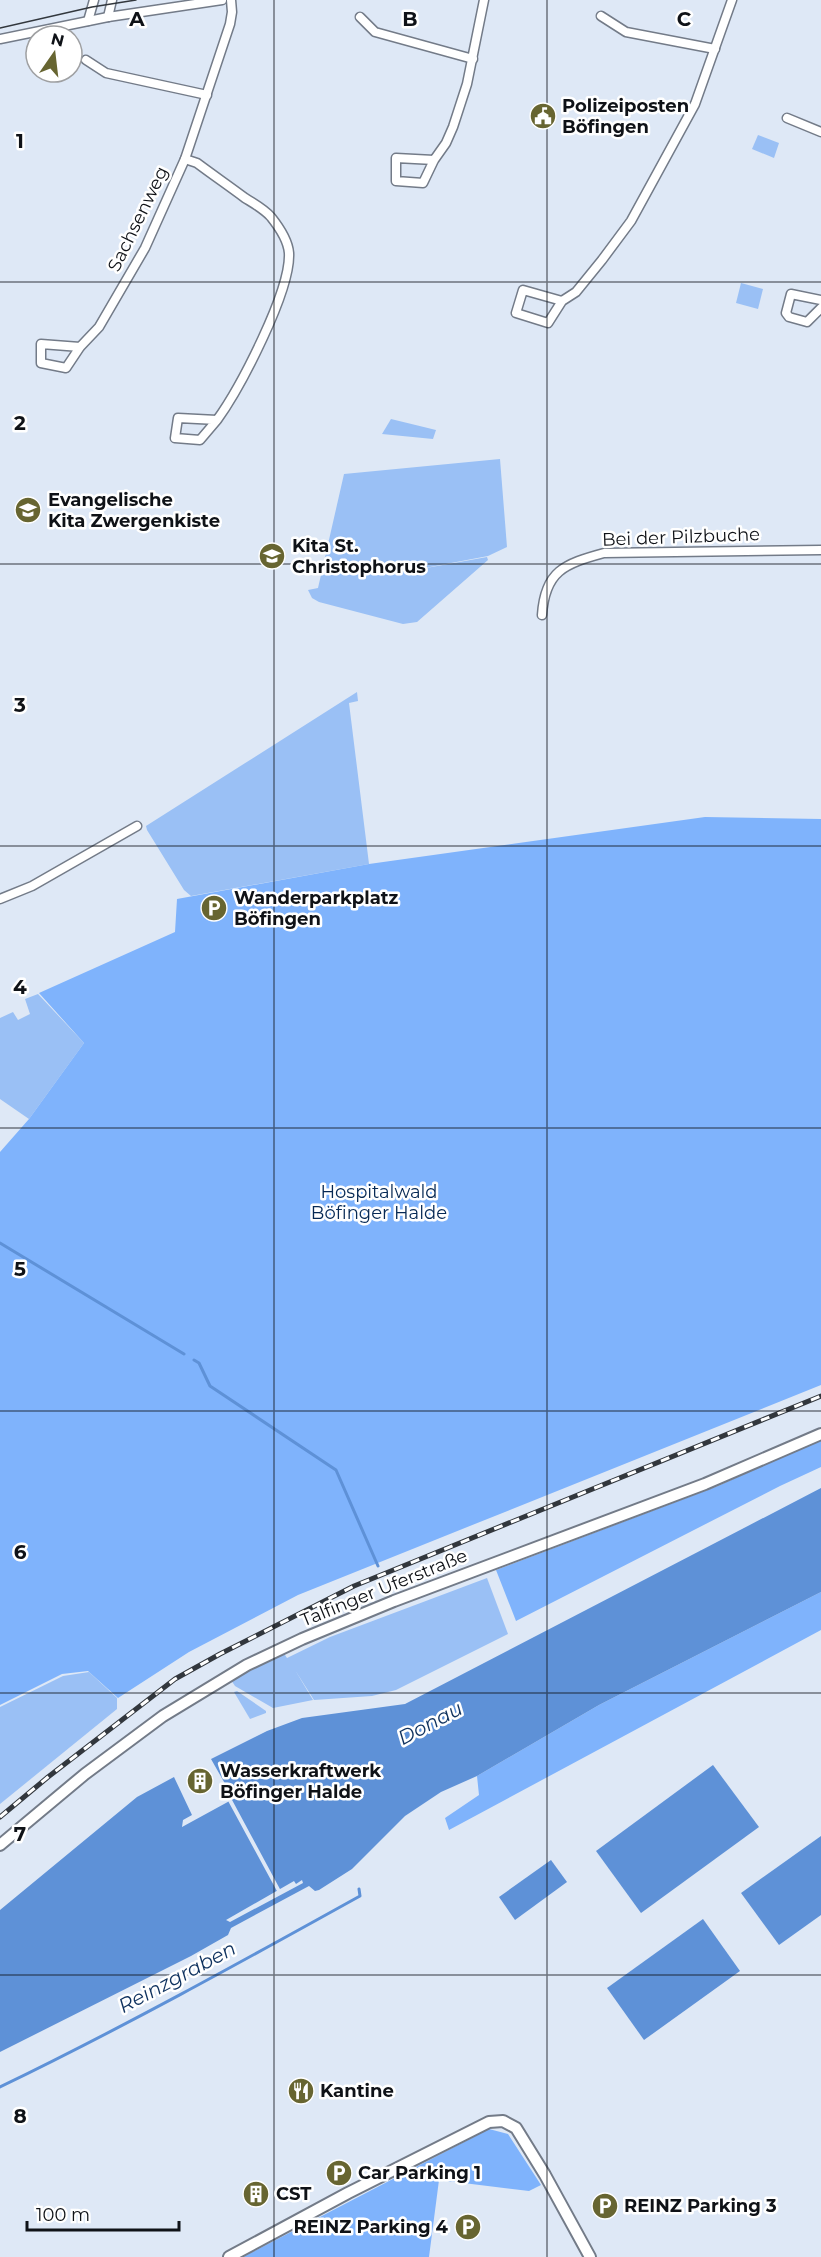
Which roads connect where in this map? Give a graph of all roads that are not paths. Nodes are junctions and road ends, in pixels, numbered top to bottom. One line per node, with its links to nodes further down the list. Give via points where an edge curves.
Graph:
1 (94, 0): 10 (street)
2 (112, 0): 8 (street)
3 (222, 0): 8 (street)
4 (231, 0): 15 (street, Sachsenweg, via 230,24)
5 (484, 0): 13 (street)
6 (732, 0): 12 (street)
7 (601, 16): 12 (street, via 626,32)
8 (108, 17): 10 (street)
9 (360, 17): 13 (street, via 375,32)
10 (88, 21): 11 (street)
11 (0, 39)
12 (715, 49): 21 (street, via 695,104 630,221 582,286)
13 (473, 59): 19 (street, via 453,127)
14 (86, 60): 15 (street, via 106,73)
15 (207, 95): 18 (street, Sachsenweg)
16 (787, 118): 17 (street)
17 (821, 132)
18 (185, 159): 23 (street, Sachsenweg, via 122,291 99,327); 24 (street, via 269,215 289,253 287,273 266,329 241,382)
19 (434, 160): 19 (street, via 396,158 396,181 423,183)
20 (821, 300): 22 (street, via 791,294 786,313 807,322)
21 (562, 301): 21 (street, via 523,290 516,313 548,323)
22 (821, 308)
23 (80, 347): 23 (street, Sachsenweg, via 41,344 41,363 66,368)
24 (217, 420): 24 (street, via 178,418 175,438 200,440)
25 (821, 550): 26 (street, Bei der Pilzbuche, via 604,553 575,561 555,575 543,593)
26 (542, 615)
27 (137, 826): 28 (street, via 33,886)
28 (0, 899)
29 (821, 1434): 30 (street, Talfinger Uferstraße, via 705,1484 404,1597 247,1665 163,1716)
30 (0, 1845)
31 (229, 2257): 32 (street, via 489,2122 503,2121 516,2128)
32 (590, 2257)

